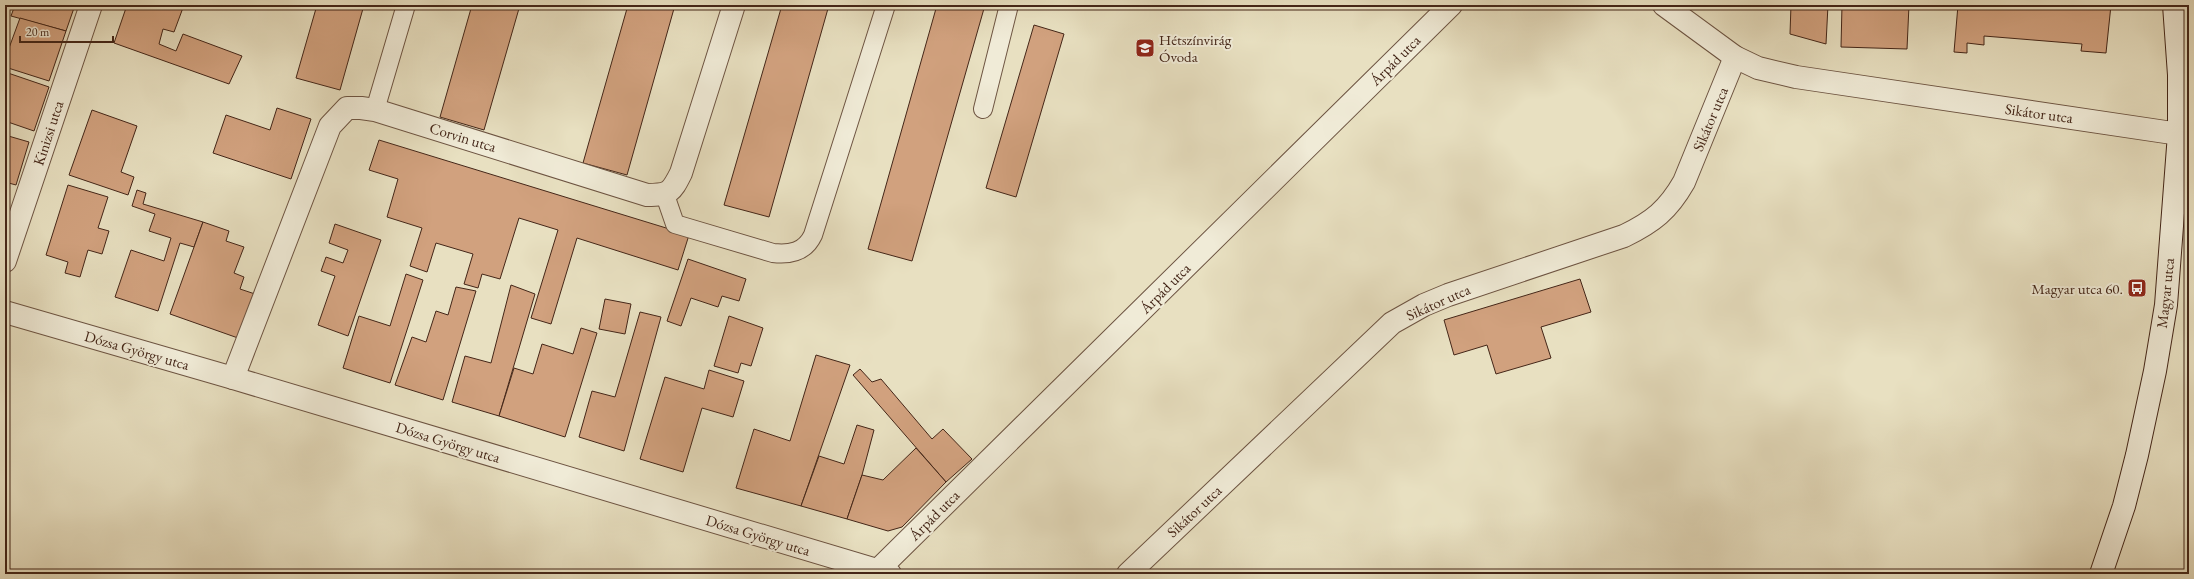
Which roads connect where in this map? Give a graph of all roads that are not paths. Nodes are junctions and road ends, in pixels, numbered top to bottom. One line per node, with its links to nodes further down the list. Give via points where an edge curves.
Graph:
1 (91, 5): 14 (street, Kinizsi utca)
2 (406, 5): 10 (lane)
3 (734, 5): 13 (street, via 681,173 673,188)
4 (886, 5): 13 (lane, via 813,235 806,247 786,254 772,253 675,224)
5 (1009, 5): 11 (lane)
6 (1451, 5): 17 (street, Árpád utca)
7 (1664, 5): 9 (street, Sikátor utca)
8 (2174, 5): 12 (street, Magyar utca, via 2179,74)
9 (1735, 57): 12 (street, Sikátor utca, via 1758,68 1796,77); 18 (street, Sikátor utca, via 1684,182 1675,198 1661,214 1624,236 1448,294 1392,323)
10 (375, 110): 13 (street, Corvin utca, via 647,194); 16 (street, Corvin utca, via 347,108 330,126)
11 (983, 110)
12 (2179, 134): 19 (street, Magyar utca, via 2166,305 2155,371 2126,498)
13 (665, 195)
14 (5, 261)
15 (5, 312): 16 (street, Dózsa György utca)
16 (233, 378): 17 (street, Dózsa György utca)
17 (884, 572)
18 (1128, 574)
19 (2100, 574)

